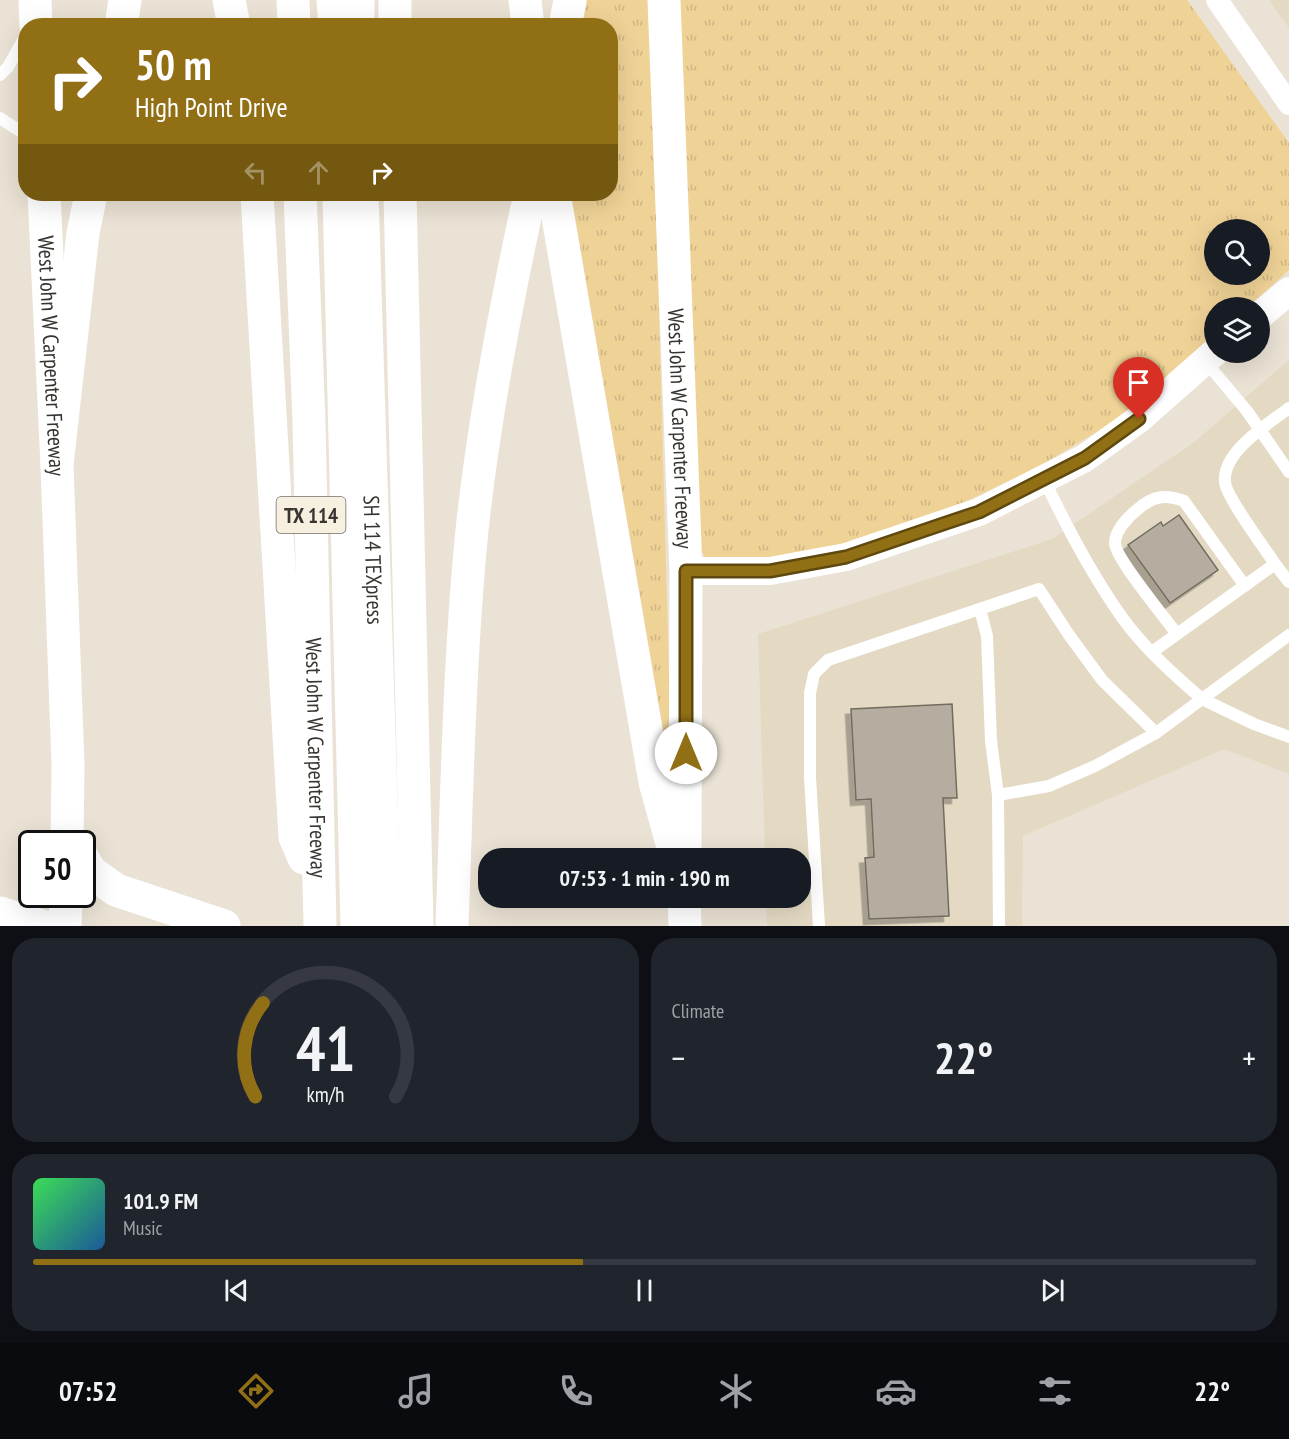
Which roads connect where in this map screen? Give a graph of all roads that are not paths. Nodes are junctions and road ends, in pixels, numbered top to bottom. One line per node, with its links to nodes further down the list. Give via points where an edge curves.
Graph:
1 (125, 0): 10 (main road)
2 (293, 0): 11 (main road)
3 (333, 0): 12 (main road)
4 (358, 0): 13 (main road)
5 (395, 0): 14 (main road)
6 (525, 0): 15 (main road)
7 (570, 0): 16 (main road)
8 (664, 0): 41 (main road, West John W Carpenter Freeway)
9 (1217, 0): 19 (street)
10 (123, 18)
11 (294, 18)
12 (334, 18)
13 (358, 18)
14 (395, 18)
15 (527, 18)
16 (567, 18)
17 (18, 48): 18 (lane)
18 (0, 75)
19 (1289, 104)
20 (0, 118): 21 (lane)
21 (18, 130)
22 (44, 201): 37 (main road, West John W Carpenter Freeway)
23 (90, 201): 37 (main road)
24 (257, 201): 59 (main road, via 296,837)
25 (300, 201): 59 (main road, West John W Carpenter Freeway / TX 114)
26 (339, 201): 63 (main road, SH 114 TEXpress)
27 (362, 201): 64 (main road, SH 114 TEXpress)
28 (400, 201): 65 (main road)
29 (528, 201): 66 (main road, via 489,412 472,529)
30 (555, 201): 53 (main road, via 655,782)
31 (1289, 291): 32 (street)
32 (1270, 307)
33 (1204, 361): 39 (street, via 1139,419 1085,458)
34 (1215, 363): 36 (lane)
35 (1289, 408): 36 (lane)
36 (1260, 430): 38 (lane); 40 (lane, via 1226,467 1224,483)
37 (57, 465): 52 (main road, West John W Carpenter Freeway)
38 (1289, 472)
39 (1044, 479): 41 (street, via 979,512 846,557 770,571); 47 (lane, via 1099,581 1122,617)
40 (1275, 564): 42 (lane); 43 (lane)
41 (686, 571): 54 (main road, West John W Carpenter Freeway)
42 (1289, 582)
43 (1245, 586): 45 (lane); 45 (lane, via 1184,501 1171,496 1157,497 1142,505 1129,516 1115,543)
44 (980, 609): 49 (lane, via 1039,589 1102,680); 51 (lane, via 987,636 991,741); 68 (lane, via 828,660 814,674 810,693 810,777)
45 (1177, 634): 47 (lane)
46 (1289, 635): 48 (lane)
47 (1152, 652): 48 (lane)
48 (1202, 699): 49 (lane); 50 (lane)
49 (1156, 733): 51 (lane, via 1049,786)
50 (1289, 737)
51 (998, 795): 69 (lane)
52 (72, 830)
53 (673, 848)
54 (685, 848)
55 (96, 876): 62 (main road, via 116,890)
56 (66, 908): 61 (main road)
57 (684, 908): 67 (main road)
58 (0, 912): 60 (main road)
59 (320, 913)
60 (42, 926)
61 (65, 926)
62 (224, 926)
63 (357, 926)
64 (385, 926)
65 (417, 926)
66 (452, 926)
67 (685, 926)
68 (819, 926)
69 (999, 926)

